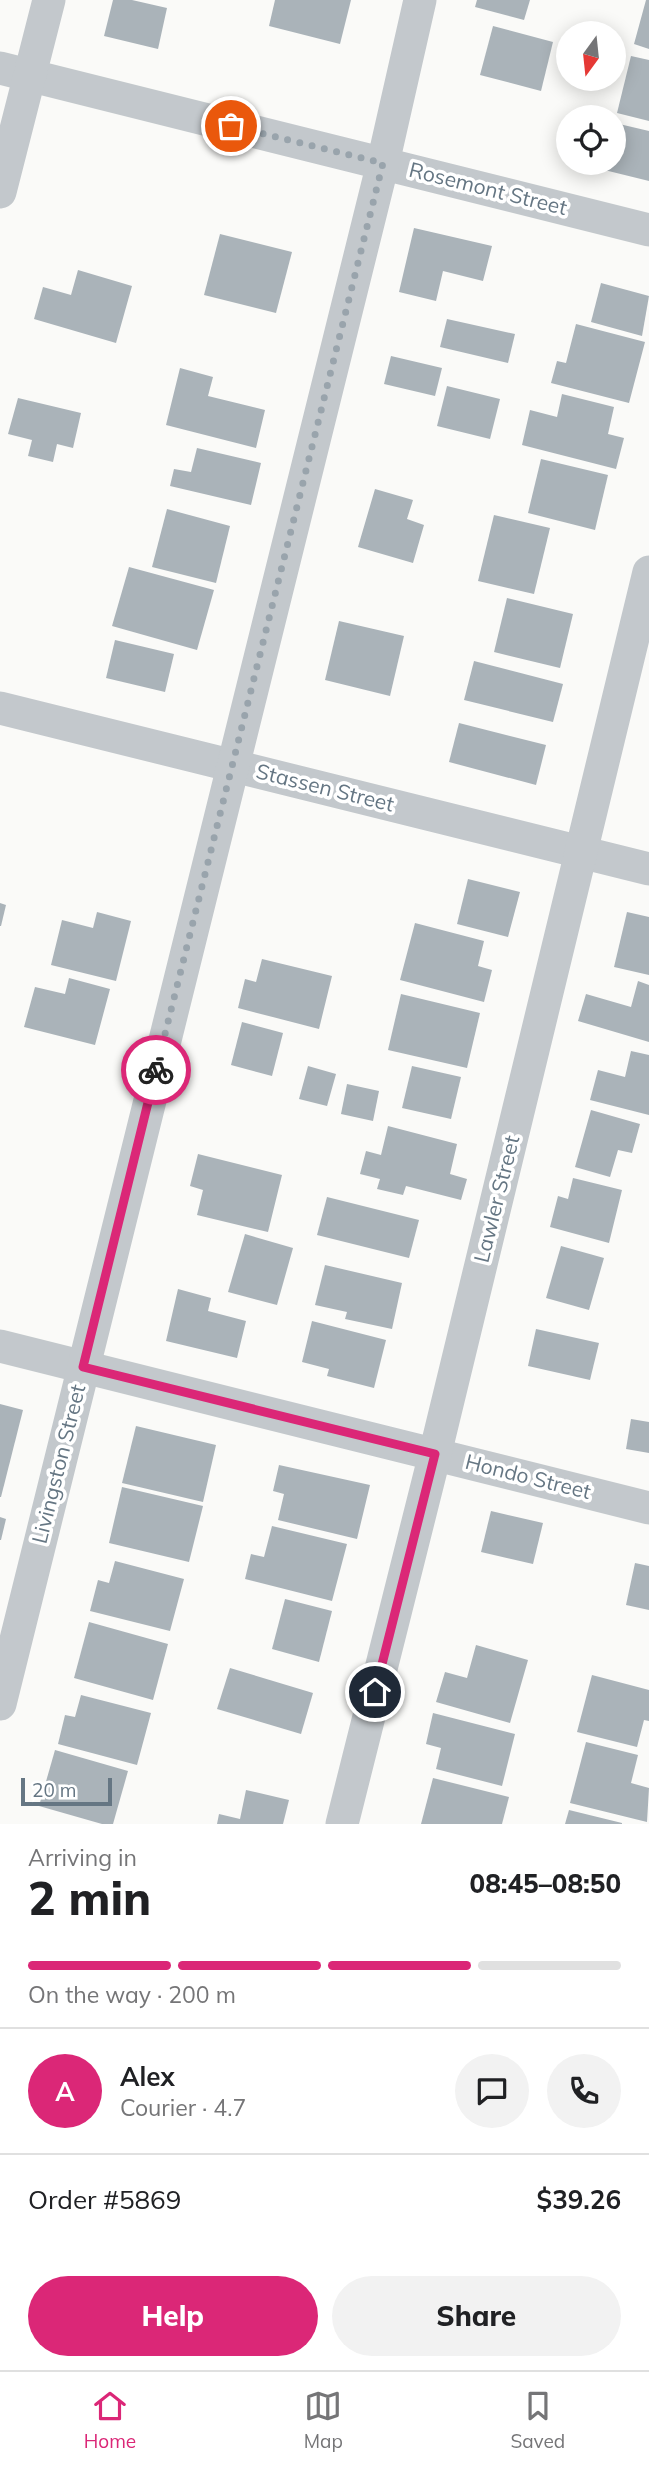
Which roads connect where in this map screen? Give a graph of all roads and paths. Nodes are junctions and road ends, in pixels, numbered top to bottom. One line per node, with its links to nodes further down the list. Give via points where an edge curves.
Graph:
1 (48, 0): 3 (street)
2 (420, 0): 4 (street, Livingston Street)
3 (14, 72): 4 (street, Rosemont Street); 5 (street)
4 (383, 163): 6 (street, Rosemont Street); 9 (street, Livingston Street)
5 (0, 192)
6 (649, 230)
7 (649, 572): 10 (street, Lawler Street)
8 (0, 708): 9 (street, Stassen Street)
9 (231, 765): 10 (street, Stassen Street); 13 (street, Livingston Street)
10 (581, 852): 11 (street, Stassen Street); 14 (street, Lawler Street)
11 (649, 869)
12 (0, 1346): 13 (street, Hondo Street)
13 (83, 1367): 14 (street, Hondo Street); 16 (street, Livingston Street)
14 (435, 1454): 15 (street, Hondo Street); 17 (street, Lawler Street)
15 (649, 1508)
16 (0, 1704)
17 (342, 1824)

